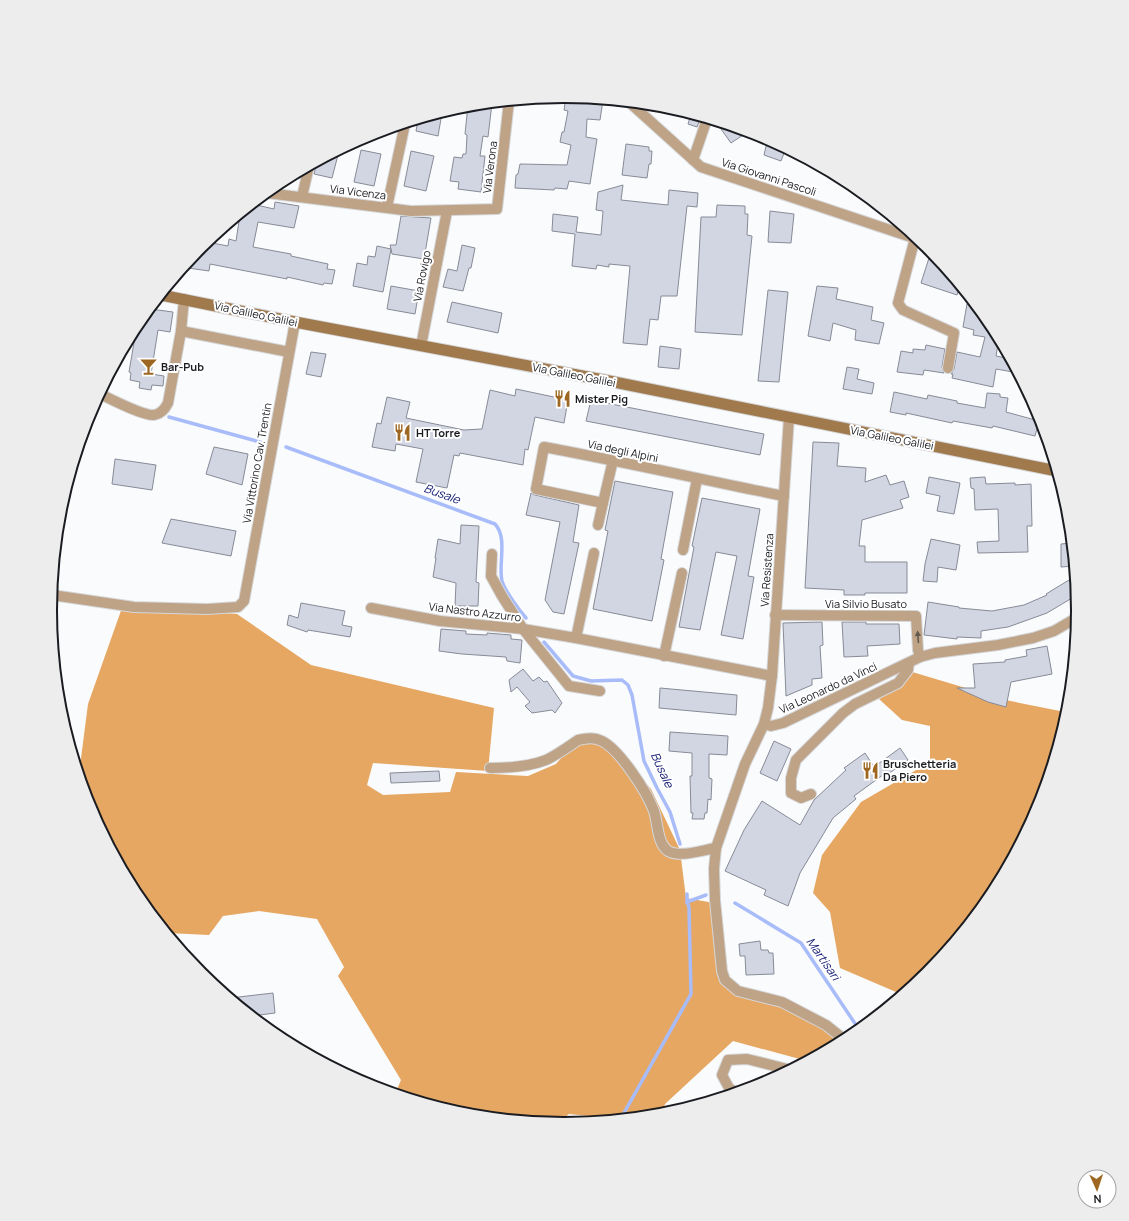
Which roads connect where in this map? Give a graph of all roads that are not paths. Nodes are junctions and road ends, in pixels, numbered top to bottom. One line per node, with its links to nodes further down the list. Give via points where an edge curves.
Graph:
1 (508, 106): 10 (street, Via Verona, via 497,209)
2 (635, 108): 5 (street, Via Giovanni Pascoli)
3 (706, 123): 5 (street)
4 (404, 129): 9 (street)
5 (693, 160): 11 (street, Via Giovanni Pascoli, via 701,167)
6 (307, 173): 8 (street)
7 (277, 193): 8 (street, Via Vicenza)
8 (302, 197): 9 (street, Via Vicenza)
9 (387, 207): 10 (street, Via Vicenza, via 411,211)
10 (447, 211): 17 (street, Via Rovigo)
11 (905, 235)
12 (914, 243): 19 (street, via 898,303 903,310 954,333)
13 (167, 296): 14 (main road, Via Galileo Galilei)
14 (184, 299): 15 (main road, Via Galileo Galilei); 16 (street)
15 (295, 322): 17 (main road, Via Galileo Galilei); 18 (street, Via Vittorino Cav. Trentin)
16 (181, 331): 18 (street); 20 (street, via 168,403 162,411 154,415 145,414)
17 (421, 346): 21 (main road, Via Galileo Galilei)
18 (289, 352): 32 (street, Via Vittorino Cav. Trentin, via 244,601 238,607 207,609 134,607)
19 (948, 368)
20 (105, 396)
21 (789, 417): 23 (main road, Via Galileo Galilei); 25 (street, Via Resistenza)
22 (613, 460): 24 (street, Via degli Alpini); 26 (street); 26 (street, Via degli Alpini, via 544,447 536,489)
23 (1052, 470)
24 (697, 479): 25 (street, Via degli Alpini); 28 (street)
25 (784, 496): 34 (street, Via Resistenza)
26 (603, 503): 27 (street)
27 (598, 525)
28 (683, 550)
29 (594, 553): 37 (street)
30 (492, 554): 36 (street, via 491,576)
31 (682, 573): 38 (street)
32 (57, 596)
33 (371, 608): 36 (street, Via Nastro Azzurro, via 440,621)
34 (775, 616): 39 (street, Via Silvio Busato, one-way to 34, via 916,616); 41 (street, Via Resistenza)
35 (1072, 621): 39 (street, Via Leonardo da Vinci, via 1054,631 1033,638)
36 (523, 629): 37 (street, Via Nastro Azzurro); 42 (street, via 569,686)
37 (576, 638): 38 (street, Via Nastro Azzurro)
38 (664, 656): 41 (street, Via Nastro Azzurro)
39 (920, 657): 40 (street, Via Leonardo da Vinci)
40 (909, 663): 43 (street, Via Leonardo da Vinci, via 783,723 771,726); 45 (street, via 908,670 898,682 855,704 796,760 791,778 791,793 801,798)
41 (772, 676): 43 (street, Via Resistenza)
42 (600, 691)
43 (764, 724): 46 (street, via 745,764)
44 (490, 768): 46 (street, via 512,768 545,760 578,740 591,738 602,741 630,769 649,800 664,846 670,852 679,855)
45 (811, 794)
46 (716, 848): 47 (street, via 714,900 725,980 738,991 782,1002 826,1025)
47 (840, 1036)
48 (784, 1068): 49 (street, via 747,1059 728,1060 722,1075)
49 (732, 1090)

